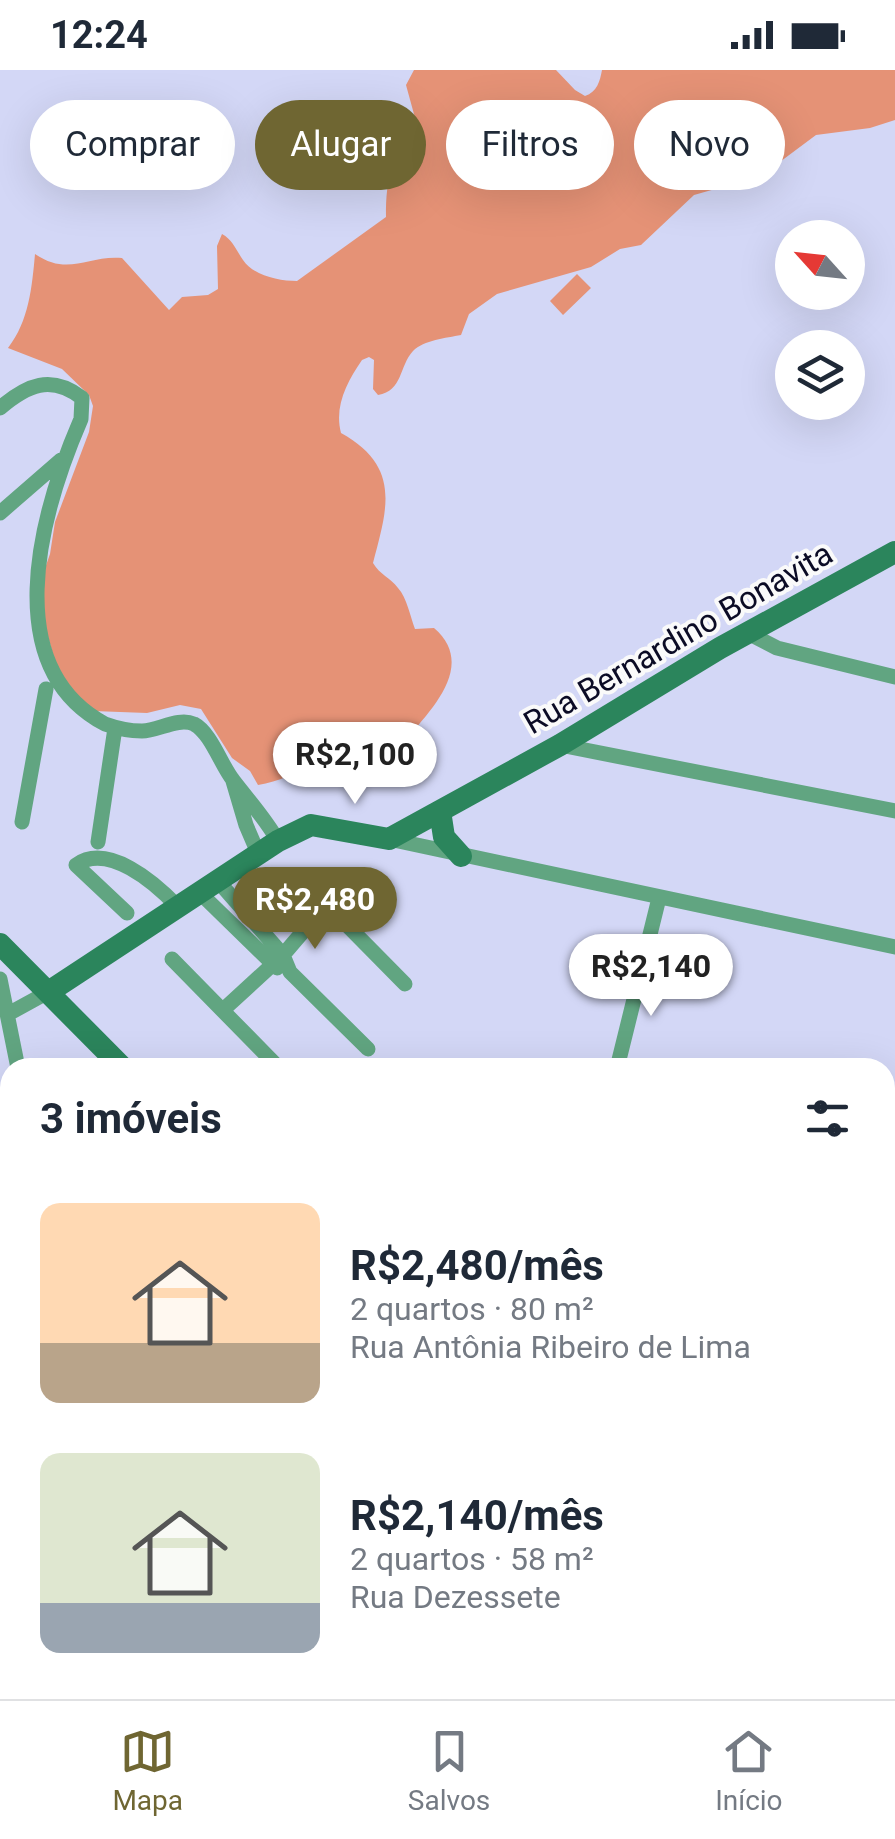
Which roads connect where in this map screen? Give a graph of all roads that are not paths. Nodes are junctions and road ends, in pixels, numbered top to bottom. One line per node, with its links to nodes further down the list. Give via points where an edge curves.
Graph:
1 (0, 408): 2 (street, via 38,383 73,391 82,398 81,419)
2 (65, 457): 3 (street); 5 (street)
3 (0, 513)
4 (895, 552): 6 (street, Rua Bernardino Bonavita)
5 (21, 572)
6 (748, 633): 7 (street, via 777,648); 9 (street, Rua Bernardino Bonavita)
7 (895, 677)
8 (115, 728): 10 (street, via 144,732 189,722 199,727); 13 (street, via 63,704 42,683); 15 (street)
9 (560, 745): 11 (street, Rua Bernardino Bonavita); 12 (street)
10 (233, 781): 16 (street); 16 (street, via 260,810)
11 (440, 811): 14 (street, Rua Bernardino Bonavita); 17 (street, via 444,837)
12 (895, 812)
13 (22, 822)
14 (389, 839): 16 (street, via 311,825); 17 (street)
15 (98, 842)
16 (268, 847): 18 (street)
17 (462, 856): 19 (street)
18 (208, 886): 20 (street); 25 (street)
19 (660, 898): 23 (street); 35 (street)
20 (178, 906): 21 (street, via 154,883 115,862 89,858 76,865); 28 (street)
21 (127, 913)
22 (0, 944): 28 (street)
23 (895, 947)
24 (172, 959): 29 (street)
25 (277, 960): 27 (street, via 319,913 334,912); 29 (street); 31 (street)
26 (0, 979): 30 (street)
27 (405, 984)
28 (50, 991): 30 (street); 33 (street)
29 (223, 1010): 34 (street)
30 (8, 1014): 32 (street)
31 (368, 1049)
32 (16, 1058)
33 (114, 1058)
34 (270, 1058)
35 (620, 1058)

